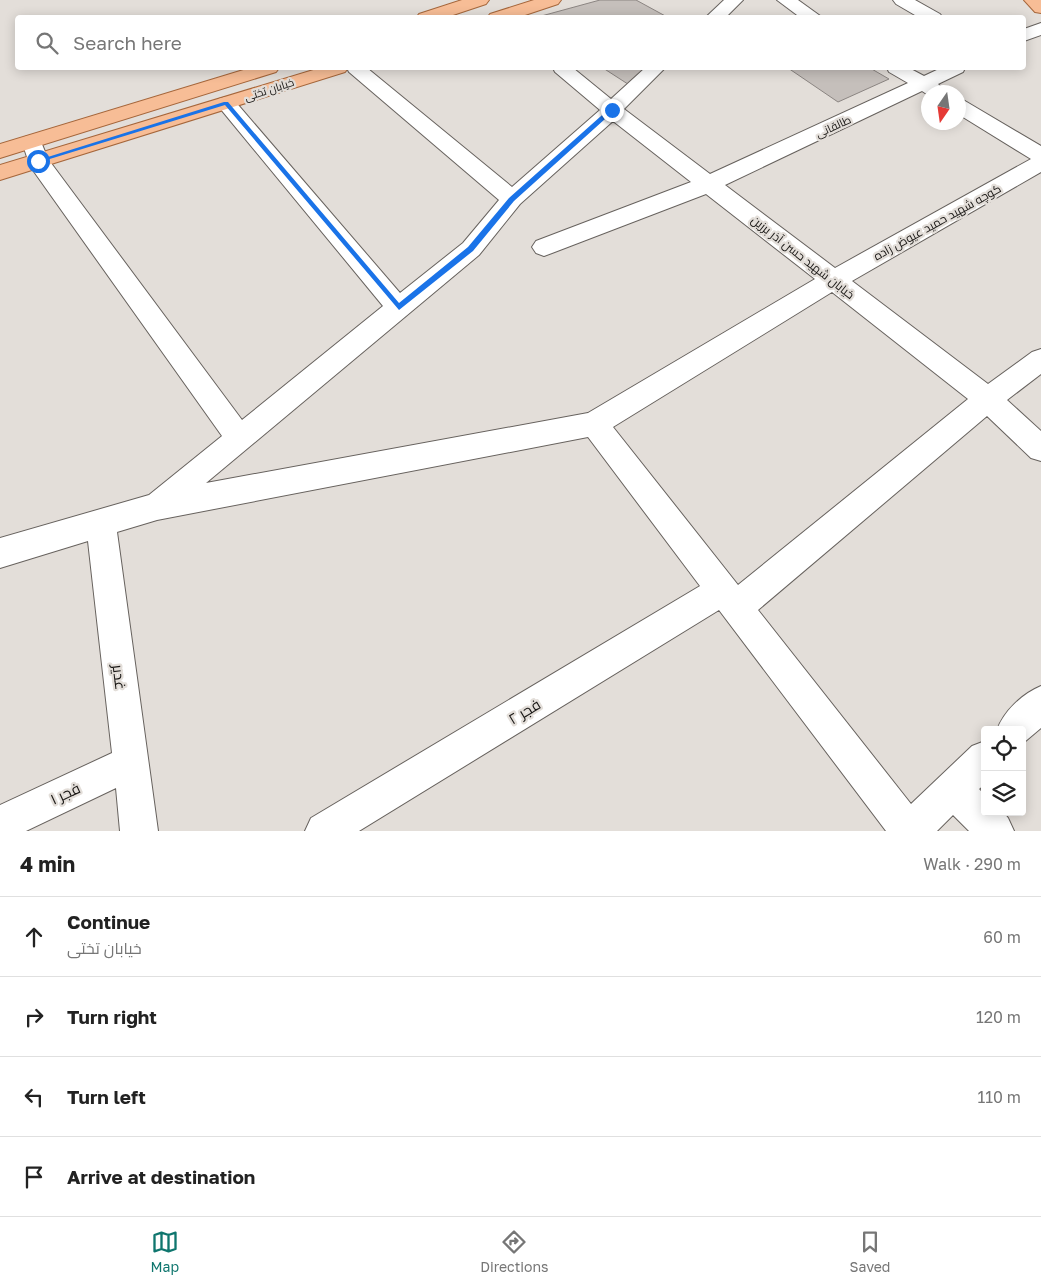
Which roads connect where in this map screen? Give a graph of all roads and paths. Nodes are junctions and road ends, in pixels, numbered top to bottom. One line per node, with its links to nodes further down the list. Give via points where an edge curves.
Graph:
1 (480, 0): 8 (main road)
2 (552, 0): 9 (main road)
3 (734, 0): 10 (street)
4 (786, 0): 11 (street)
5 (902, 0): 12 (street)
6 (1033, 0): 7 (main road)
7 (1041, 8)
8 (434, 15)
9 (507, 15)
10 (717, 15)
11 (809, 15)
12 (929, 15)
13 (1041, 28): 14 (street)
14 (1026, 35)
15 (263, 70): 29 (main road, خیابان تختی)
16 (332, 70): 25 (main road, خیابان تختی)
17 (358, 70): 34 (street)
18 (564, 70): 26 (street, خیابان شهید حسن آذر برزین)
19 (654, 70): 26 (street)
20 (899, 70): 22 (street)
21 (953, 70): 23 (street, طالقانی)
22 (925, 85)
23 (934, 85)
24 (921, 92): 33 (street, طالقانی)
25 (226, 103): 29 (main road, خیابان تختی); 37 (street)
26 (612, 110): 33 (street, خیابان شهید حسن آذر برزین); 34 (street)
27 (966, 110): 30 (street)
28 (0, 151): 29 (main road, خیابان تختی)
29 (35, 151): 32 (main road, خیابان تختی); 41 (street)
30 (1041, 156)
31 (1041, 163): 36 (street, کوچه شهید حمید عیوض زاده)
32 (0, 173)
33 (709, 184): 35 (street, طالقانی); 36 (street, خیابان شهید حسن آذر برزین)
34 (512, 199): 37 (street, via 471,249)
35 (544, 247)
36 (833, 280): 39 (street, خیابان شهید حسن آذر برزین); 40 (street, کوچه شهید حمید عیوض زاده)
37 (399, 308): 41 (street)
38 (1041, 360): 39 (street, فجر ۲)
39 (988, 399): 42 (street, خیابان شهید حسن آذر برزین); 46 (street, فجر ۲)
40 (594, 424): 43 (street); 46 (street)
41 (240, 439): 43 (street)
42 (1041, 449)
43 (157, 506): 44 (street)
44 (101, 523): 45 (street); 49 (street, غدیر)
45 (0, 553)
46 (730, 599): 54 (street, فجر ۲); 55 (street)
47 (1041, 703): 48 (street)
48 (1018, 726)
49 (131, 762): 52 (street, فجر ۱); 53 (street, غدیر)
50 (981, 763): 51 (street)
51 (954, 790): 55 (street); 56 (street)
52 (0, 824)
53 (140, 831)
54 (324, 831)
55 (910, 831)
56 (994, 831)

